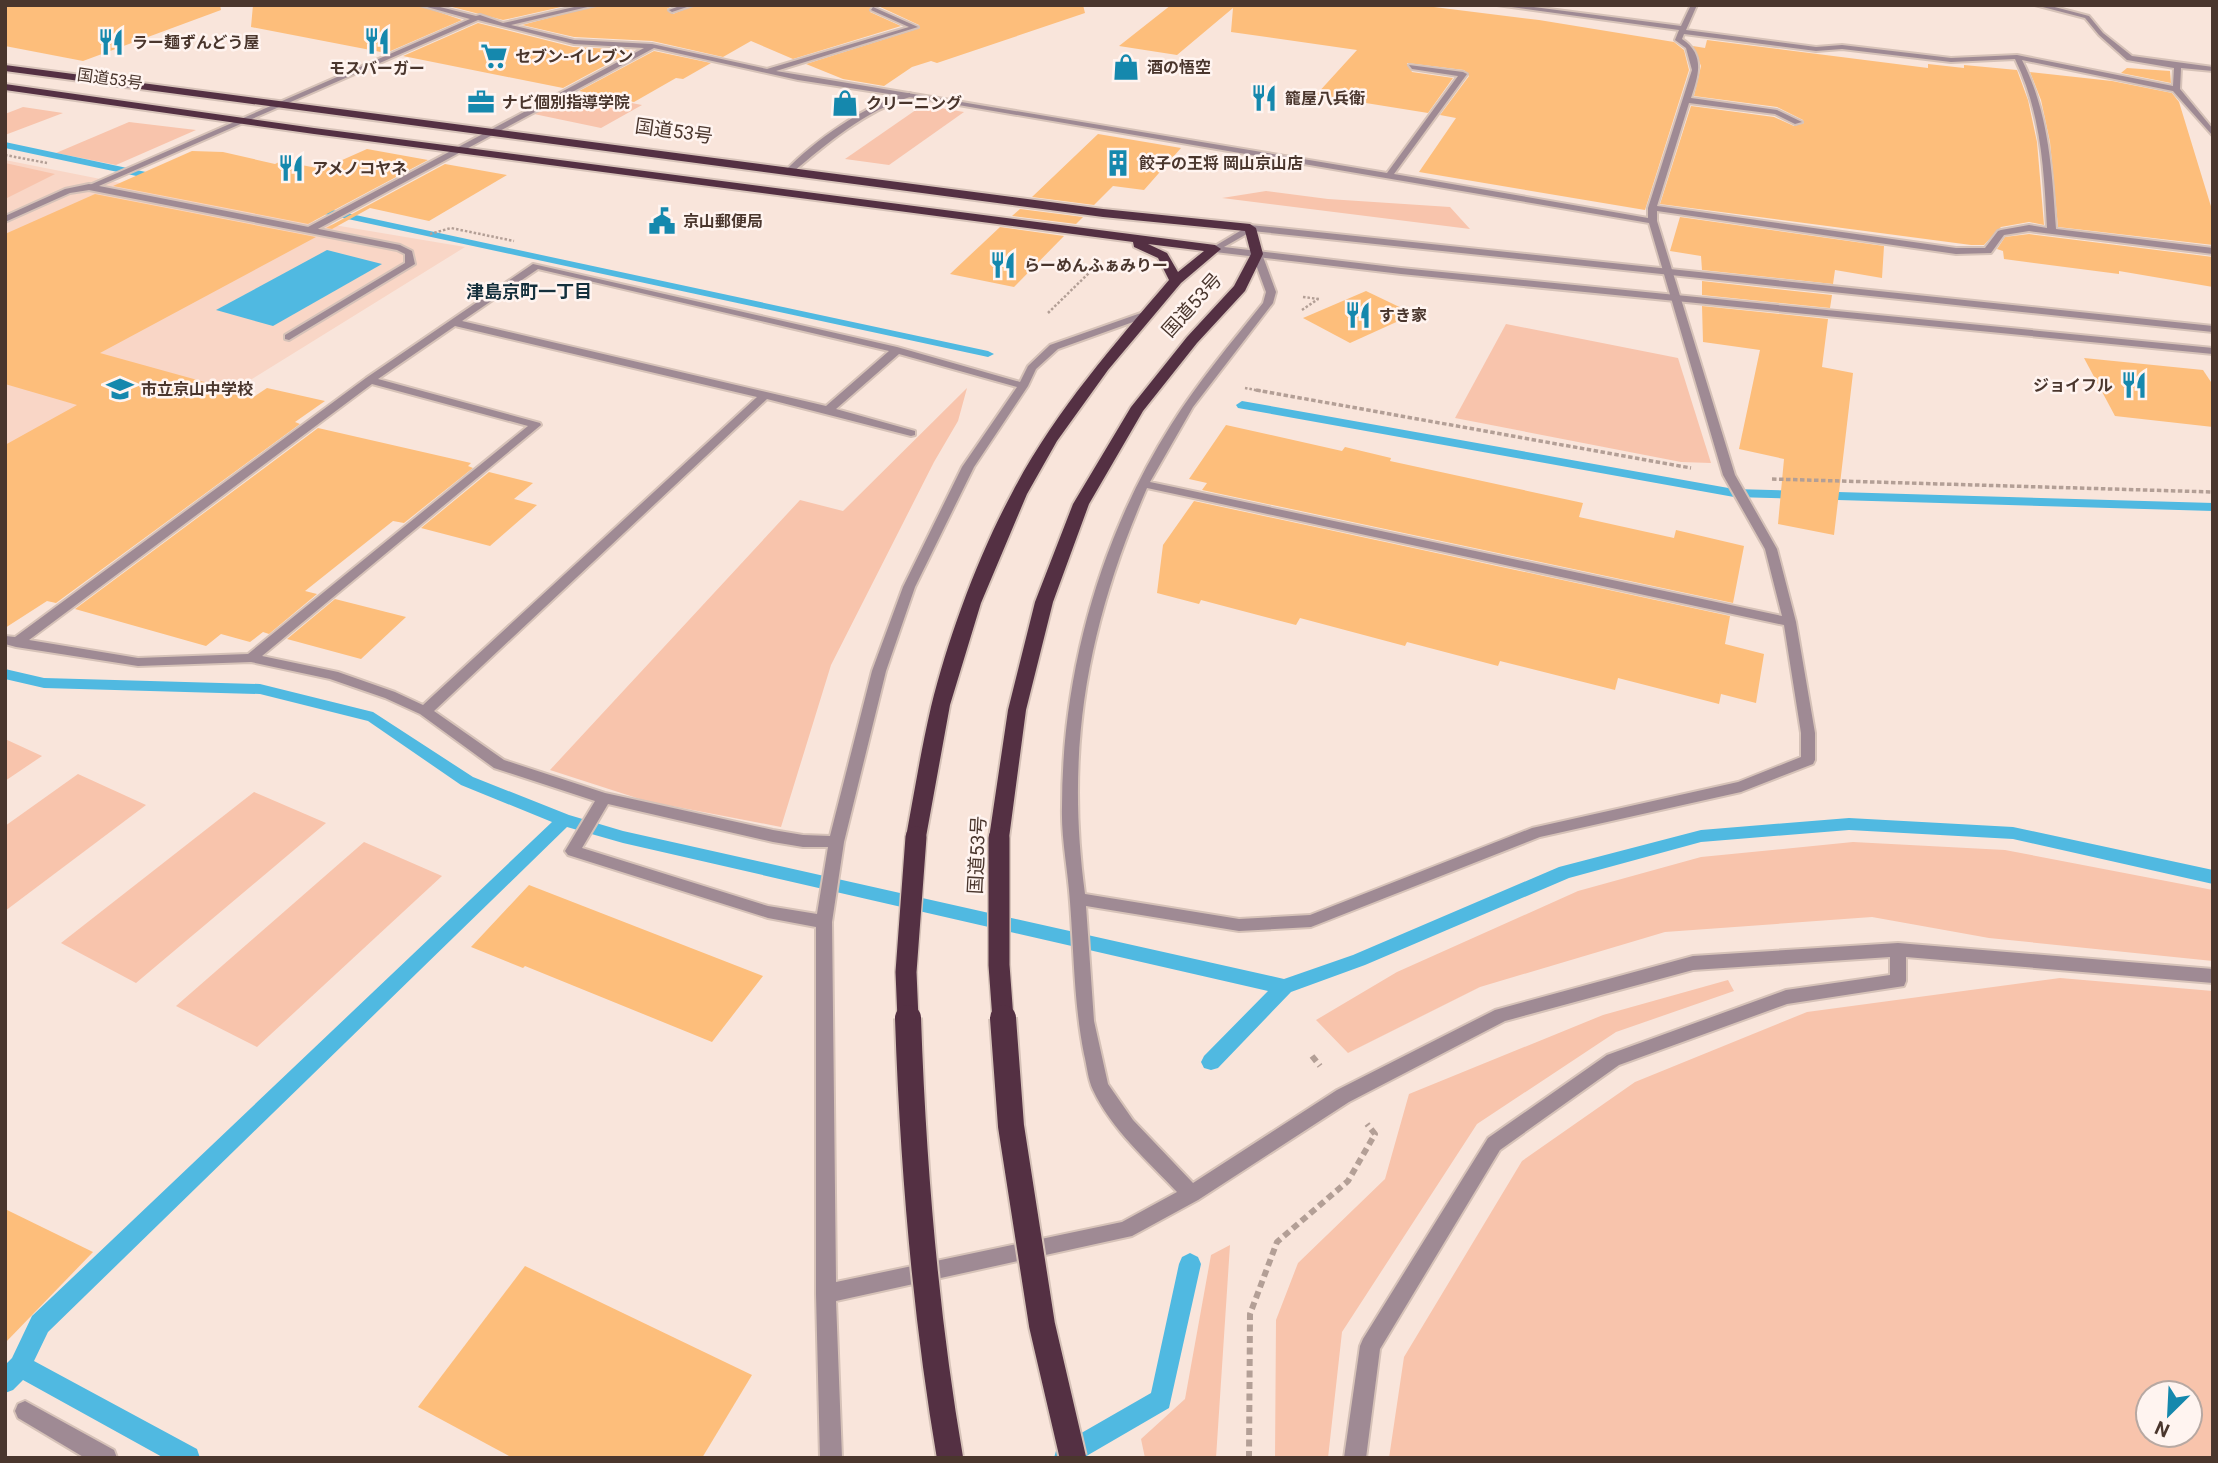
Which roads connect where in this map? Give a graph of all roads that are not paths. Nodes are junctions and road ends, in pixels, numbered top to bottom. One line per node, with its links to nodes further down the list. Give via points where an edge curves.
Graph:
1 (423, 5): 9 (street)
2 (593, 5): 10 (street)
3 (690, 5): 8 (street)
4 (1500, 5): 11 (street)
5 (1694, 5): 11 (street)
6 (2038, 5): 14 (street, via 2087,17 2130,58)
7 (873, 9): 18 (street, via 915,27)
8 (672, 10)
9 (480, 17): 10 (street); 23 (street)
10 (504, 24): 12 (street, via 573,42)
11 (1682, 29): 13 (street, via 1816,49 1866,49 1951,60); 22 (street, via 1678,40 1689,47 1696,70)
12 (652, 46): 18 (street); 26 (street)
13 (2017, 57): 20 (street); 37 (street, via 2041,119)
14 (2178, 66): 17 (street); 20 (street)
15 (1412, 67): 30 (street, via 1463,74)
16 (5, 68): 23 (highway, 国道53号)
17 (2213, 69)
18 (766, 72): 21 (street)
19 (5, 87): 24 (highway, 国道53号)
20 (2176, 89): 27 (street)
21 (907, 95): 29 (street, via 889,99); 30 (street)
22 (1686, 100): 25 (street, via 1777,112); 32 (street)
23 (281, 103): 24 (street); 26 (highway, 国道53号)
24 (239, 121): 28 (highway, 国道53号); 31 (street)
25 (1798, 122)
26 (490, 131): 28 (street); 29 (highway, 国道53号)
27 (2213, 134)
28 (460, 149): 36 (street); 38 (highway, 国道53号)
29 (789, 171): 35 (highway, 国道53号)
30 (1388, 177): 34 (street)
31 (89, 187): 33 (street, via 68,191); 36 (street)
32 (1652, 208): 34 (street); 37 (street, via 1956,251 1988,251 2001,233)
33 (5, 219)
34 (1653, 221): 42 (street)
35 (1250, 228): 39 (street); 41 (highway); 42 (street)
36 (311, 229): 48 (street, via 400,248 409,254 410,264)
37 (2052, 229): 40 (street)
38 (1124, 237): 39 (highway, 国道53号); 43 (highway, via 1163,256)
39 (1215, 249): 41 (street); 43 (highway, 国道53号)
40 (2213, 251)
41 (1257, 254): 44 (street); 56 (street, via 1271,292 1268,303 1205,382); 73 (highway, 国道53号, bridge, via 1240,288 1136,410 1081,505 1044,602 1017,710 999,838 999,965 1011,1126 1042,1325)
42 (1668, 273): 44 (street); 47 (street)
43 (1176, 280): 45 (highway, 国道53号)
44 (1675, 298): 50 (street); 57 (street, via 1728,475 1771,549)
45 (1144, 315): 52 (street, via 1054,347 1032,369); 72 (highway, 国道53号, bridge, via 1078,399 1019,494 972,603 941,705 916,837 906,972 912,1144 936,1378)
46 (452, 323): 49 (street, via 536,266); 51 (street); 53 (street)
47 (2213, 329)
48 (289, 337)
49 (897, 350): 52 (street); 54 (street)
50 (2213, 351)
51 (370, 380): 58 (street); 59 (street, via 536,425)
52 (1023, 386): 62 (street, via 968,467 909,587 879,671)
53 (764, 396): 54 (street); 60 (street)
54 (828, 410): 55 (street)
55 (911, 433)
56 (1143, 484): 57 (street); 63 (street, via 1116,549 1078,686 1069,808)
57 (1790, 622): 63 (street, via 1808,760 1741,787 1537,832 1311,920 1239,925)
58 (10, 641): 59 (street, via 138,662)
59 (251, 658): 60 (street, via 333,675)
60 (425, 711): 61 (street, via 499,764)
61 (601, 801): 62 (street, via 773,836); 64 (street, via 573,851 768,912)
62 (836, 842): 64 (street)
63 (1078, 899): 67 (street, via 1086,1021 1101,1087 1128,1126)
64 (824, 922): 68 (street)
65 (1898, 950): 66 (street); 67 (street, via 1693,963 1501,1014 1343,1096); 74 (street, via 1898,981 1786,997 1613,1060 1494,1143 1370,1346)
66 (2213, 976)
67 (1191, 1194): 68 (street, via 1125,1230)
68 (826, 1294): 71 (street)
69 (25, 1411): 70 (street)
70 (106, 1458)
71 (831, 1458)
72 (950, 1458)
73 (1073, 1458)
74 (1355, 1458)

